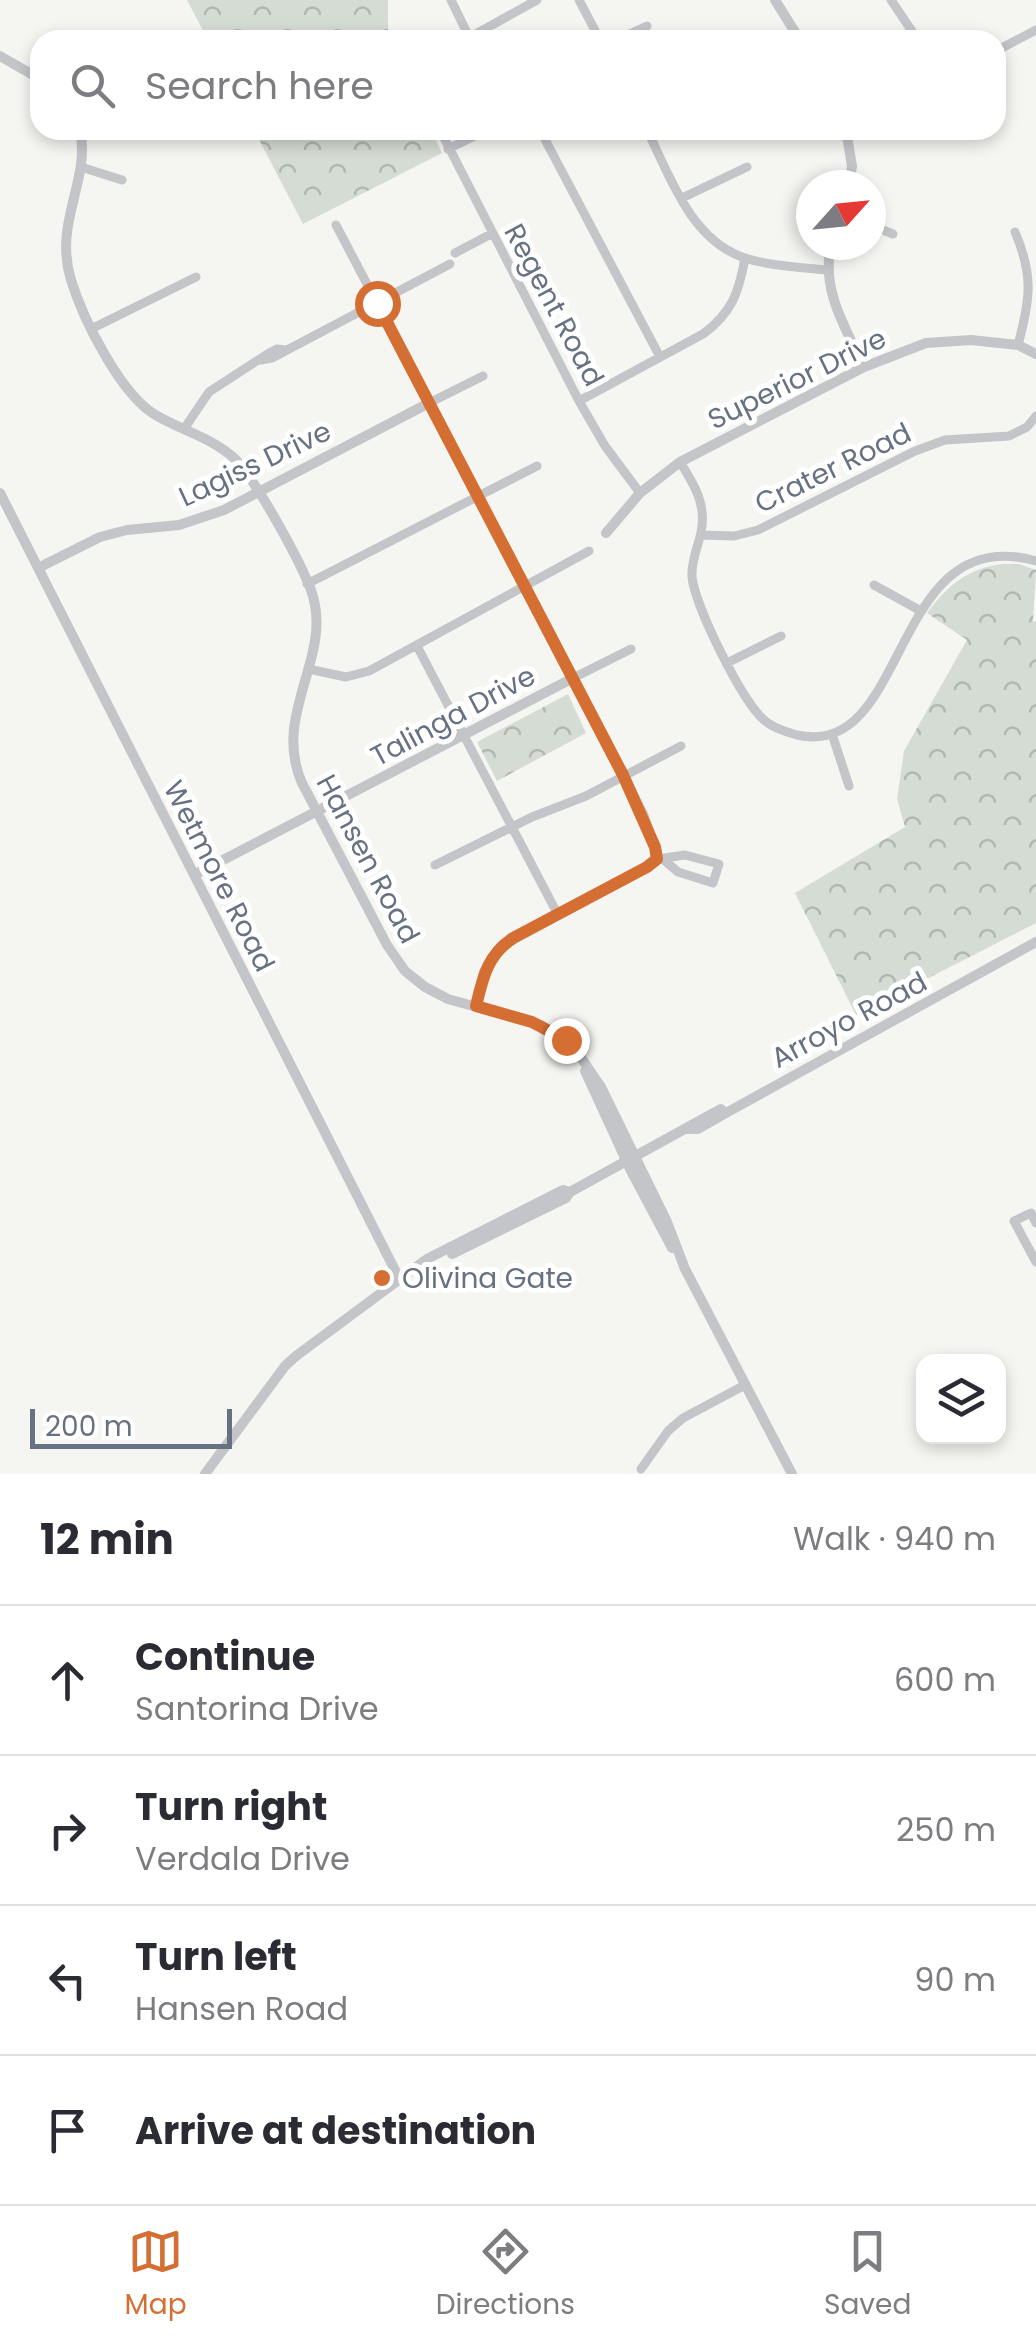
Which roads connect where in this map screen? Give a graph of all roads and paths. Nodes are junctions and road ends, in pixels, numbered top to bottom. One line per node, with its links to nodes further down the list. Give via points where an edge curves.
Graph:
1 (451, 0): 7 (street)
2 (537, 0): 8 (street)
3 (579, 0): 9 (street)
4 (775, 0): 11 (street)
5 (891, 0): 12 (street)
6 (647, 26): 10 (street)
7 (464, 30)
8 (482, 30)
9 (595, 30)
10 (638, 30)
11 (794, 30)
12 (911, 30)
13 (1036, 30): 14 (street)
14 (1006, 46)
15 (0, 56): 16 (street)
16 (30, 73)
17 (80, 140): 24 (street, Hansen Road)
18 (444, 140): 23 (street, Regent Road)
19 (466, 140): 23 (street)
20 (545, 140): 45 (street)
21 (651, 140): 28 (street)
22 (848, 140): 26 (street)
23 (448, 149): 32 (street, Regent Road)
24 (81, 166): 27 (street); 42 (street, Hansen Road, via 65,243 70,279)
25 (747, 167): 28 (street)
26 (851, 170)
27 (122, 180)
28 (682, 198): 35 (street, via 708,236)
29 (336, 226): 41 (street)
30 (886, 231): 33 (street)
31 (1015, 232): 37 (street)
32 (491, 234): 34 (street); 48 (street, Regent Road)
33 (893, 234)
34 (454, 253)
35 (745, 258): 39 (street); 45 (street, via 732,307 721,321)
36 (828, 260): 39 (street)
37 (1032, 260): 43 (street)
38 (450, 264): 41 (street)
39 (826, 270): 46 (street)
40 (196, 277): 42 (street)
41 (377, 303): 49 (street); 51 (street, via 285,350 277,348 209,392)
42 (93, 328): 51 (street, Hansen Road, via 133,398)
43 (1018, 345): 44 (street, Superior Drive); 46 (street, Superior Drive, via 926,343)
44 (1036, 354)
45 (660, 357): 48 (street)
46 (864, 367): 52 (street, Superior Drive)
47 (483, 376): 49 (street)
48 (579, 401): 56 (street, Regent Road)
49 (429, 403): 54 (street, Lagiss Drive); 57 (street)
50 (1036, 416): 59 (street, Crater Road, via 1009,436 945,440 915,450 758,530)
51 (184, 429): 54 (street, Hansen Road, via 230,454)
52 (680, 462): 56 (street, Superior Drive); 59 (street, via 700,497)
53 (537, 466): 57 (street)
54 (259, 492): 62 (street, Lagiss Drive, via 179,526 100,537); 63 (street, Hansen Road)
55 (0, 494): 62 (street, Wetmore Road)
56 (640, 494): 58 (street, Superior Drive)
57 (477, 497): 63 (street); 64 (street)
58 (606, 534)
59 (701, 535): 70 (street, via 692,565 696,597)
60 (589, 552): 64 (street)
61 (1036, 561): 66 (street, via 972,563 935,588)
62 (38, 568): 82 (street, Wetmore Road)
63 (308, 584): 71 (street, Hansen Road, via 316,624)
64 (525, 585): 68 (street); 72 (street)
65 (874, 585): 66 (street)
66 (920, 611): 73 (street, via 866,710)
67 (781, 636): 70 (street)
68 (417, 646): 71 (street, via 353,676); 74 (street)
69 (631, 649): 72 (street)
70 (727, 663): 73 (street, via 763,719 800,736)
71 (308, 668): 78 (street, Hansen Road, via 294,714 292,751)
72 (573, 678): 74 (street, Talinga Drive); 76 (street)
73 (832, 734): 77 (street)
74 (464, 736): 78 (street, Talinga Drive); 79 (street)
75 (681, 746): 76 (street)
76 (623, 775): 79 (street); 80 (street)
77 (849, 786)
78 (318, 812): 82 (street, Talinga Drive); 85 (street, Hansen Road, via 397,962 434,993)
79 (512, 828): 81 (street); 83 (street)
80 (660, 859): 80 (street, via 686,855 719,864 713,883); 83 (street)
81 (434, 865)
82 (194, 875): 89 (street, Wetmore Road)
83 (557, 914): 85 (street, via 496,951)
84 (1036, 945): 86 (street, Arroyo Road)
85 (476, 1006): 86 (street, Hansen Road, via 566,1040 601,1086)
86 (630, 1159): 89 (street, Arroyo Road, via 566,1198); 90 (street, Hansen Road)
87 (1036, 1223): 88 (street, via 1031,1213 1014,1222)
88 (1036, 1262)
89 (404, 1276): 92 (street, Arroyo Road, via 285,1366)
90 (746, 1385): 91 (street, via 682,1418); 93 (street, Hansen Road)
91 (641, 1470)
92 (205, 1474)
93 (792, 1474)

